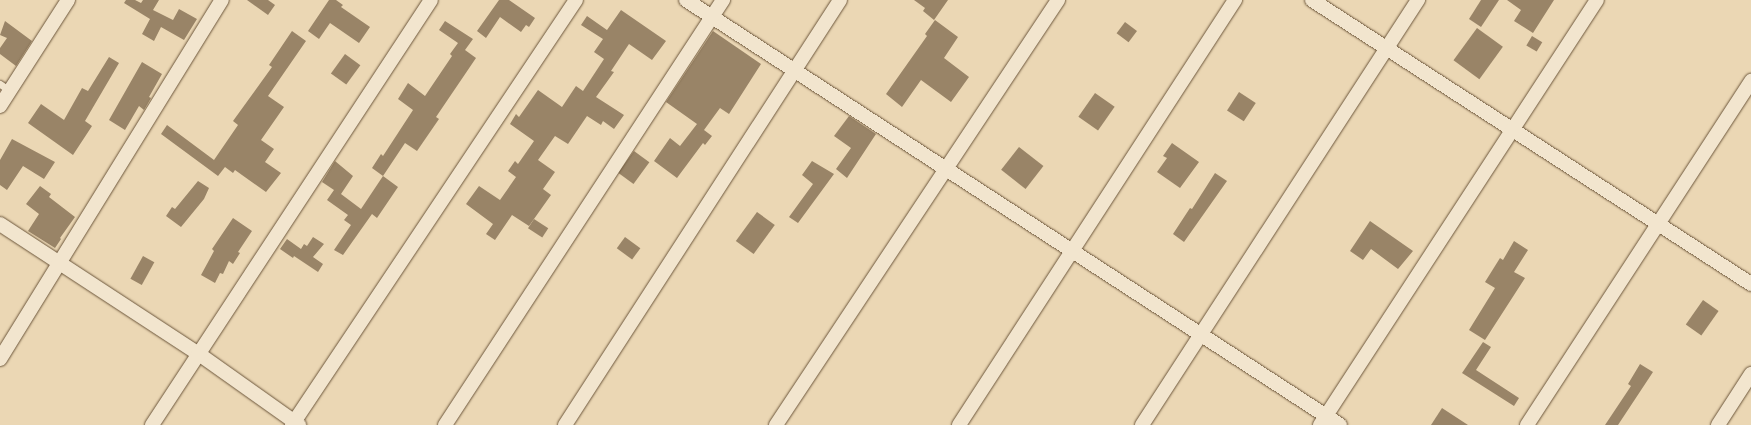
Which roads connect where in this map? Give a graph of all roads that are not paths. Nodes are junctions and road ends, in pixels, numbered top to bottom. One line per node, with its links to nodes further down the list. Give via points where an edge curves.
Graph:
1 (68, 0): 17 (street)
2 (222, 0): 24 (street)
3 (431, 0): 27 (street)
4 (576, 0): 31 (street)
5 (686, 0): 13 (street)
6 (723, 0): 13 (street)
7 (840, 0): 15 (street)
8 (1058, 0): 20 (street)
9 (1235, 0): 23 (street)
10 (1312, 0): 14 (street)
11 (1418, 0): 14 (street)
12 (1598, 0): 19 (street)
13 (712, 17): 15 (street); 33 (street)
14 (1387, 48): 19 (street); 26 (street)
15 (795, 71): 20 (street); 34 (street)
16 (1751, 81): 22 (street)
17 (5, 87): 18 (street)
18 (0, 106)
19 (1513, 130): 22 (street); 30 (street)
20 (946, 169): 23 (street); 35 (street)
21 (0, 224): 24 (street)
22 (1658, 224): 25 (street); 39 (street)
23 (1072, 251): 26 (street); 36 (street)
24 (59, 264): 27 (street); 28 (street)
25 (1751, 284)
26 (1200, 334): 30 (street); 37 (street)
27 (199, 354): 31 (street); 32 (street)
28 (0, 359)
29 (1751, 374): 40 (street)
30 (1323, 421): 38 (street)
31 (295, 424)
32 (152, 425)
33 (445, 425)
34 (565, 425)
35 (776, 425)
36 (959, 425)
37 (1142, 425)
38 (1340, 425)
39 (1527, 425)
40 (1718, 425)

